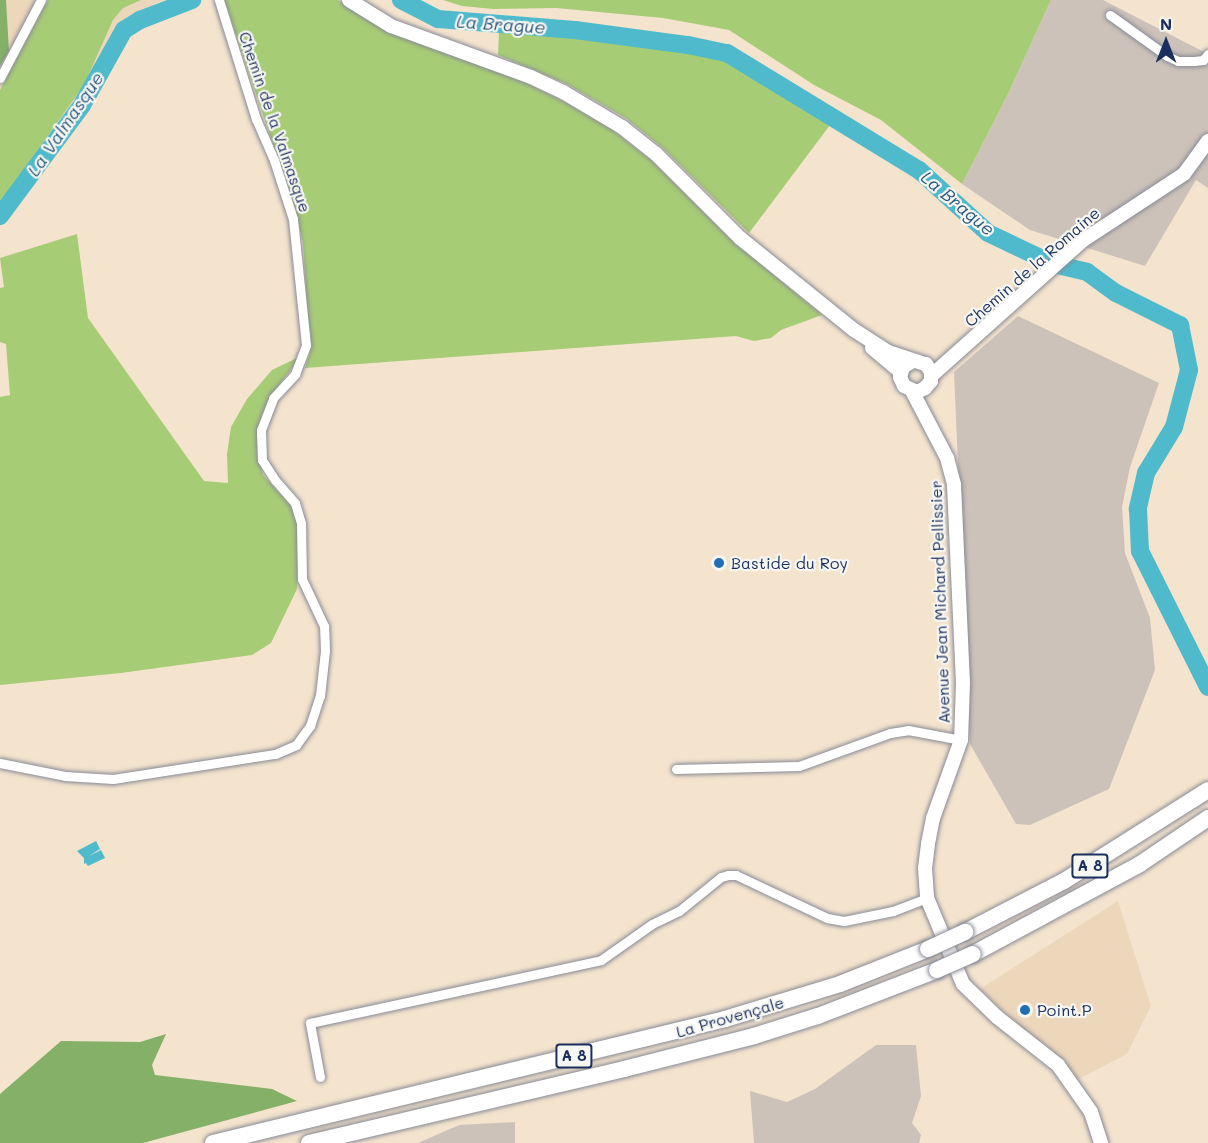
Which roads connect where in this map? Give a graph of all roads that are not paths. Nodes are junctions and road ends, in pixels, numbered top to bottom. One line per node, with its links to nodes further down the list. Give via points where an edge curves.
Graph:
1 (41, 0): 6 (street)
2 (219, 0): 14 (street, Chemin de la Valmasque, via 256,119 293,219 306,345 295,374 273,398 261,430 262,460 295,503 301,523 302,579 324,626 320,696 310,726 296,745 275,754 113,779 65,776)
3 (349, 0): 8 (street, via 392,26 563,92 622,127 657,154 740,238)
4 (1110, 15): 5 (street, via 1167,57 1194,61 1203,60)
5 (1208, 54)
6 (0, 78)
7 (1208, 141): 9 (street, Chemin de la Romaine, via 1184,174 1082,241)
8 (854, 330): 10 (street, via 888,352); 11 (street)
9 (960, 351): 10 (street, Chemin de la Romaine); 12 (street, Chemin de la Romaine)
10 (917, 361): 11 (street); 12 (street, via 929,368)
11 (900, 372): 12 (street, via 904,386)
12 (923, 385): 13 (street, Avenue Jean Michard Pellissier, via 931,426 947,458 954,485 963,683)
13 (961, 740): 15 (street, via 908,730 799,766); 18 (street, Avenue Jean Michard Pellissier, via 933,818 925,868)
14 (0, 763)
15 (676, 769)
16 (1208, 790): 20 (highway, La Provençale / A 8, bridge, via 1064,881 965,932 840,984 725,1020)
17 (1208, 818): 21 (highway, La Provençale / A 8, bridge, via 1131,870 973,954 818,1016 743,1039)
18 (927, 898): 19 (street, via 893,911 844,921 827,918 736,875 720,877 679,911 652,924 601,960 310,1023); 22 (street, Avenue Jean Michard Pellissier, via 963,984 997,1017 1058,1065 1091,1112)
19 (320, 1077)
20 (213, 1143)
21 (309, 1143)
22 (1101, 1143)

